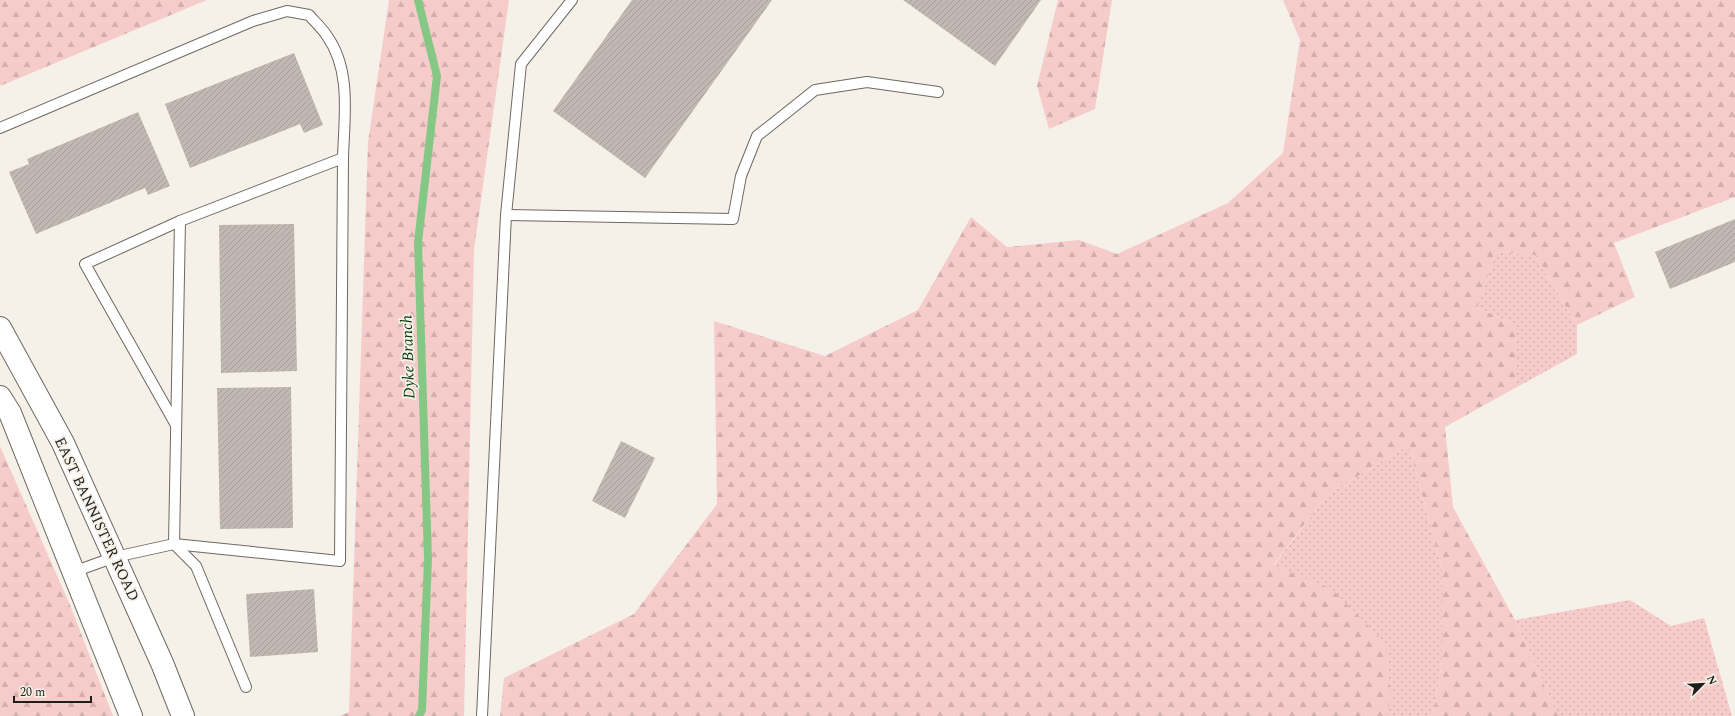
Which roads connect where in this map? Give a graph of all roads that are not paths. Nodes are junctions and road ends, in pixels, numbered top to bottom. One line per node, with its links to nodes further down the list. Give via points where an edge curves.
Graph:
1 (572, 0): 5 (lane, via 521,64)
2 (938, 92): 5 (lane, via 867,82 815,90 757,136 741,176 733,219)
3 (0, 128): 4 (lane, via 253,21 287,11 309,15 328,36 339,61 345,91)
4 (343, 158): 6 (lane); 10 (lane, via 340,561)
5 (506, 215): 16 (lane)
6 (180, 221): 9 (lane); 9 (lane, via 85,264)
7 (0, 328): 11 (main road, EAST BANNISTER ROAD, via 63,443)
8 (0, 397): 12 (main road, via 10,413)
9 (176, 426): 10 (lane)
10 (174, 544): 11 (lane); 13 (lane, via 196,566)
11 (115, 557): 12 (lane); 15 (main road, EAST BANNISTER ROAD)
12 (73, 572): 14 (main road)
13 (246, 687)
14 (131, 716)
15 (183, 716)
16 (482, 716)

